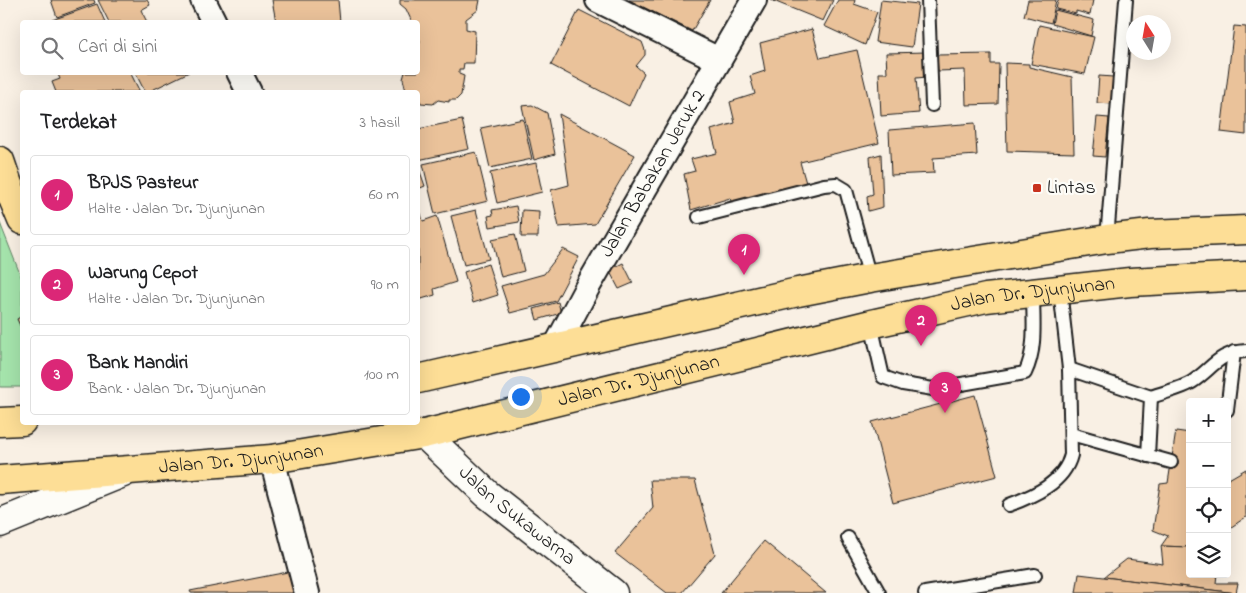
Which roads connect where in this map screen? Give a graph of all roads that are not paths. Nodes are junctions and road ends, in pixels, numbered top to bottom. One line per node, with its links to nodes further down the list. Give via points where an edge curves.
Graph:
1 (203, 0): 6 (street)
2 (598, 0): 7 (street)
3 (754, 0): 7 (street, Jalan Babakan Jeruk 2)
4 (928, 0): 10 (lane)
5 (1126, 0): 15 (lane)
6 (213, 20)
7 (720, 60): 21 (street, Jalan Babakan Jeruk 2)
8 (240, 75): 9 (street)
9 (247, 90)
10 (932, 105)
11 (0, 161): 12 (highway)
12 (20, 215)
13 (699, 217): 17 (lane, via 836,184 846,190)
14 (1246, 230): 15 (highway, Jalan Dr. Djunjunan)
15 (1107, 239): 17 (highway, Jalan Dr. Djunjunan)
16 (1246, 276): 18 (highway, Jalan Dr. Djunjunan, via 1130,282)
17 (870, 278): 21 (highway, Jalan Dr. Djunjunan)
18 (1060, 290): 19 (highway, Jalan Dr. Djunjunan); 23 (lane)
19 (1033, 293): 20 (highway, Jalan Dr. Djunjunan, via 986,298); 20 (lane, via 1033,348 1025,373 933,389 903,384 883,377)
20 (871, 324): 29 (highway, Jalan Dr. Djunjunan)
21 (555, 348): 24 (highway, Jalan Dr. Djunjunan)
22 (1240, 351): 25 (lane, via 1217,360 1191,382); 26 (lane)
23 (1069, 369): 25 (lane); 30 (lane)
24 (420, 379)
25 (1151, 397): 31 (lane)
26 (1230, 398)
27 (20, 421): 28 (highway)
28 (0, 422)
29 (424, 434): 32 (highway, Jalan Dr. Djunjunan); 41 (street, Jalan Sukawarna, via 487,494)
30 (1071, 434): 31 (lane); 36 (lane, via 1069,466 1030,497)
31 (1148, 456): 33 (lane)
32 (272, 459): 34 (highway, Jalan Dr. Djunjunan); 40 (street)
33 (1172, 462)
34 (129, 470): 35 (highway, Jalan Dr. Djunjunan); 37 (street)
35 (0, 480)
36 (1009, 504)
37 (0, 523)
38 (848, 538): 42 (lane)
39 (1035, 576): 43 (lane)
40 (307, 593)
41 (613, 593)
42 (879, 593)
43 (925, 593)

